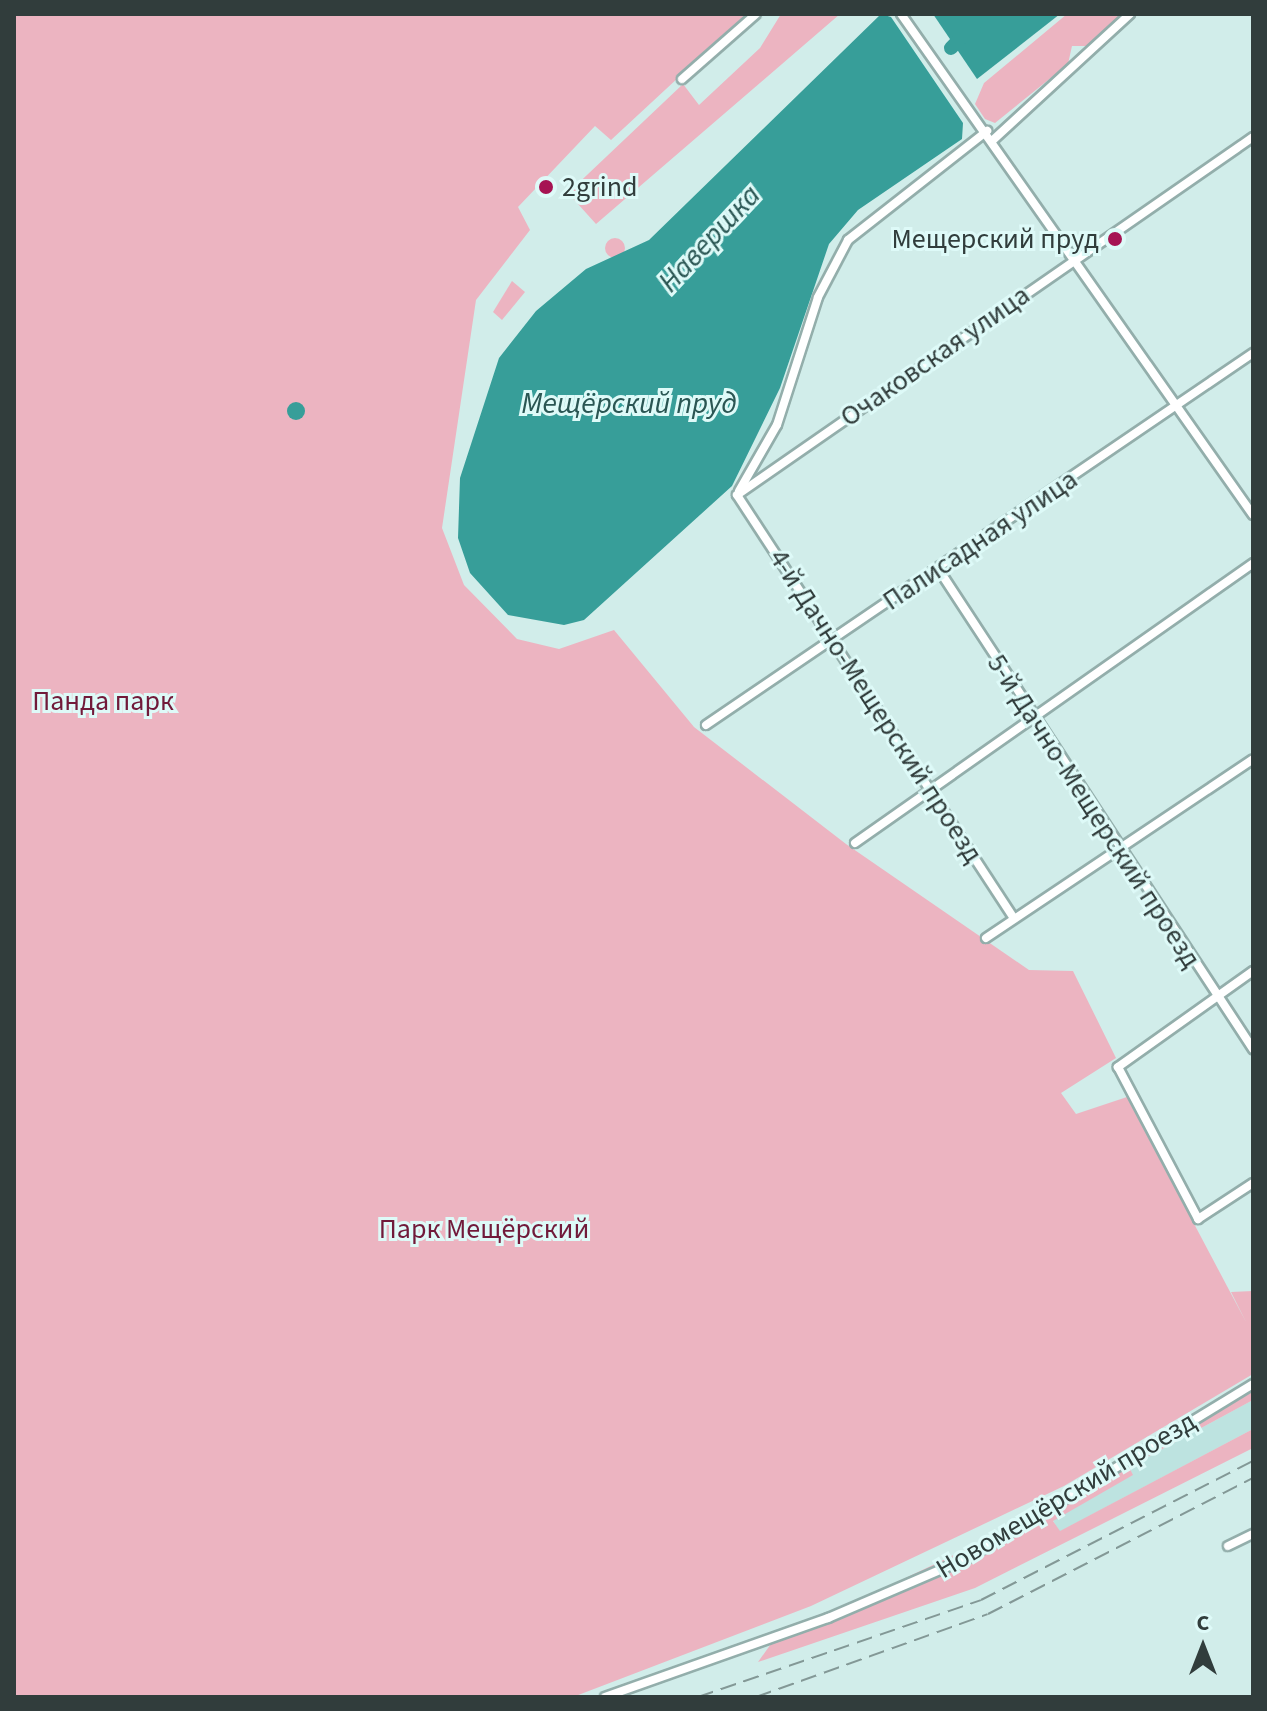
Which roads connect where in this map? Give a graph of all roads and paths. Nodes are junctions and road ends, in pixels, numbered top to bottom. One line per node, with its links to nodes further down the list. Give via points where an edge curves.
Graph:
1 (756, 14): 4 (street)
2 (901, 14): 5 (street)
3 (1130, 14): 7 (street)
4 (682, 79)
5 (987, 131): 7 (street); 11 (street, via 848,240 818,297 777,425)
6 (1253, 137): 8 (street, Очаковская улица)
7 (993, 140): 8 (street)
8 (1075, 259): 10 (street); 11 (street, Очаковская улица)
9 (1253, 353): 10 (street, Палисадная улица)
10 (1176, 404): 12 (street); 14 (street, Палисадная улица)
11 (737, 495): 15 (street, 4-й Дачно-Мещерский проезд)
12 (1253, 515)
13 (1253, 563): 16 (street)
14 (939, 570): 15 (street, Палисадная улица); 16 (street, 5-й Дачно-Мещерский проезд)
15 (835, 638): 17 (street, Палисадная улица); 19 (street, 4-й Дачно-Мещерский проезд)
16 (1030, 716): 19 (street); 21 (street, 5-й Дачно-Мещерский проезд)
17 (706, 725)
18 (1253, 759): 21 (street)
19 (927, 787): 20 (street); 22 (street, 4-й Дачно-Мещерский проезд)
20 (855, 843)
21 (1117, 849): 22 (street); 25 (street, 5-й Дачно-Мещерский проезд)
22 (1013, 917): 23 (street)
23 (986, 938)
24 (1253, 971): 25 (street)
25 (1216, 996): 26 (street, 5-й Дачно-Мещерский проезд); 27 (street, via 1118,1067 1198,1219)
26 (1253, 1049)
27 (1253, 1183)
28 (1253, 1384): 31 (street, Новомещёрский проезд, via 968,1558 828,1618)
29 (1253, 1534): 30 (street)
30 (1228, 1546)
31 (605, 1697)

